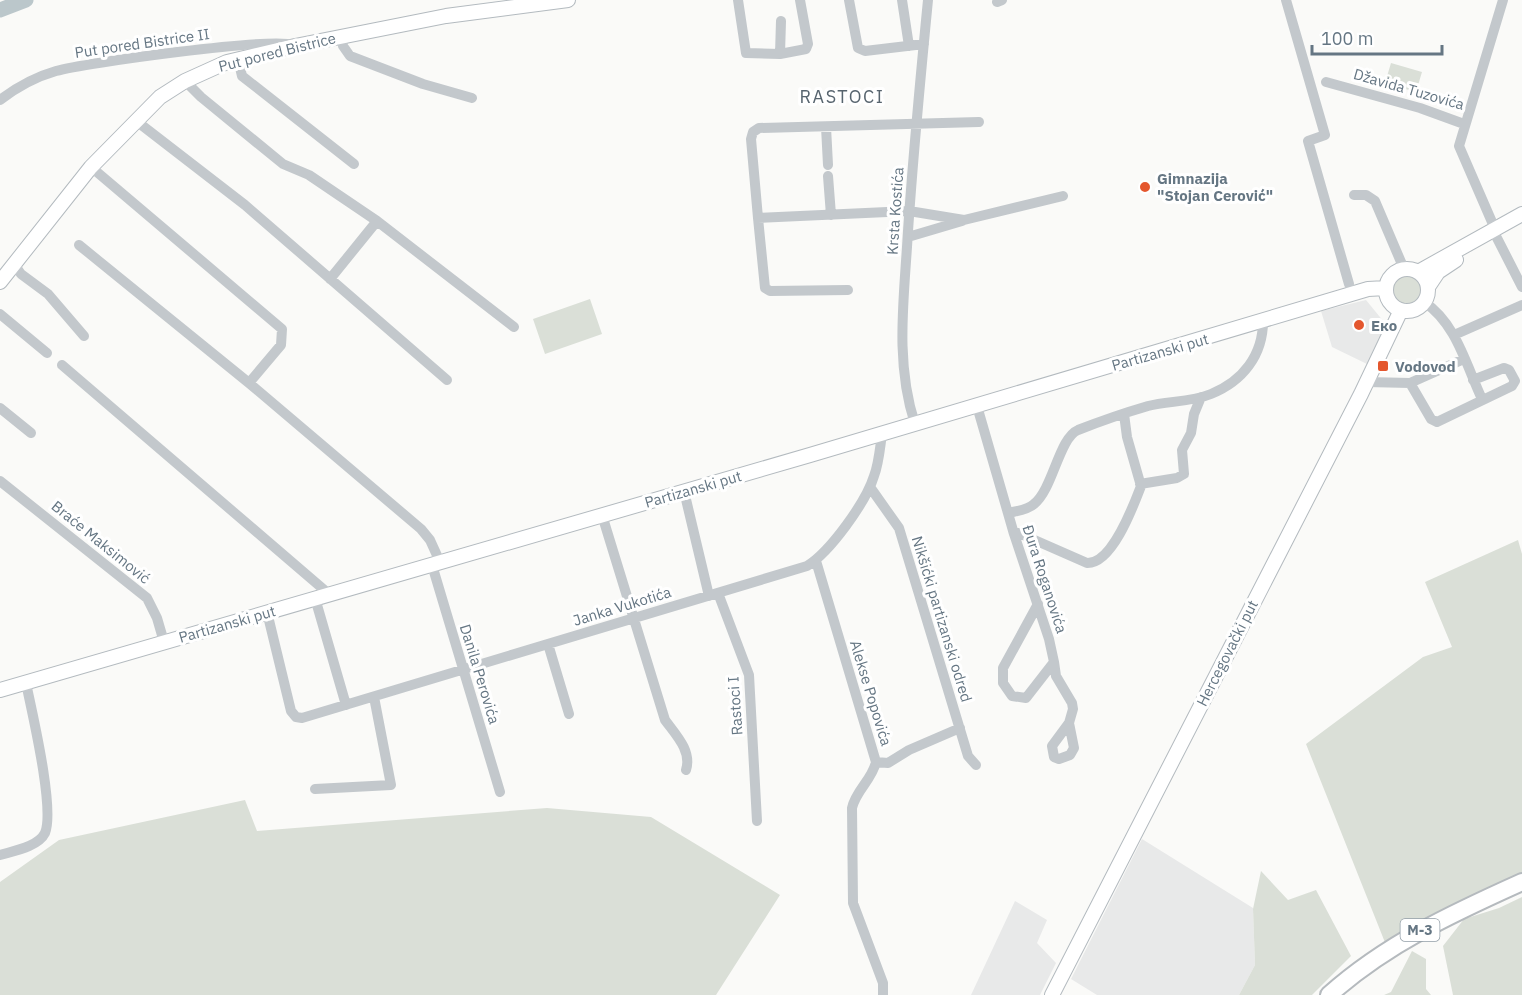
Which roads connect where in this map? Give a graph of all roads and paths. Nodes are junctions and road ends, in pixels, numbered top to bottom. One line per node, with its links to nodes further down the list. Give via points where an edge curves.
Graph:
1 (568, 0): 9 (street, Put pored Bistrice)
2 (738, 0): 16 (street, via 746,53)
3 (800, 0): 16 (street, via 807,48)
4 (849, 0): 14 (street, via 858,48 865,51)
5 (902, 0): 14 (street)
6 (928, 0): 12 (street, Krsta Kostića)
7 (1286, 0): 45 (street, via 1325,135 1308,141)
8 (1503, 0): 24 (street, Džavida Tuzovića)
9 (490, 6): 11 (street, Put pored Bistrice)
10 (781, 21): 16 (street)
11 (342, 36): 13 (street, Put pored Bistrice); 20 (street, via 350,56)
12 (924, 44): 14 (street); 25 (street, Krsta Kostića)
13 (295, 46): 15 (street, Put pored Bistrice II, via 278,43); 17 (street, Put pored Bistrice)
14 (909, 46)
15 (225, 47): 17 (street); 21 (street, Put pored Bistrice II, via 58,70 18,87)
16 (780, 54)
17 (233, 61): 18 (street, Put pored Bistrice); 27 (street, via 242,76)
18 (185, 81): 22 (street, Put pored Bistrice); 36 (street, via 283,164 309,175)
19 (1326, 82): 24 (street, Džavida Tuzovića)
20 (472, 98)
21 (0, 100)
22 (135, 120): 28 (street, Put pored Bistrice); 43 (street, via 245,205)
23 (979, 122): 25 (street)
24 (1464, 124): 38 (street, via 1460,152)
25 (916, 126): 26 (street); 31 (street, Krsta Kostića)
26 (826, 127): 33 (street); 34 (street, via 759,128 753,132)
27 (354, 164)
28 (91, 166): 41 (street, Put pored Bistrice); 64 (street, via 282,329 281,345)
29 (1354, 195): 42 (street, via 1366,195 1376,201)
30 (1063, 196): 35 (street)
31 (909, 211): 33 (street); 35 (street); 39 (street, Krsta Kostića)
32 (1522, 214): 38 (street)
33 (831, 215): 34 (street)
34 (758, 218): 49 (street, via 765,288)
35 (964, 220): 39 (street)
36 (377, 221): 43 (street); 55 (street)
37 (1522, 225): 38 (street)
38 (1496, 234): 42 (street); 46 (street, via 1444,267); 47 (street)
39 (908, 237): 71 (street, Krsta Kostića, via 901,346 903,375)
40 (79, 245): 64 (street, Danila Perovića)
41 (14, 264): 44 (street, Put pored Bistrice); 57 (street, via 48,294)
42 (1411, 270): 46 (street); 48 (street, via 1392,276)
43 (330, 279): 61 (street)
44 (0, 282)
45 (1349, 284)
46 (1428, 287): 50 (street)
47 (1522, 287)
48 (1386, 288): 52 (street, via 1390,302); 54 (street, Partizanski put, via 1368,289)
49 (848, 290)
50 (1424, 302): 52 (street, via 1415,309); 56 (street, via 1442,315)
51 (1522, 305): 56 (street)
52 (1401, 310): 63 (street, Hercegovački put)
53 (0, 314): 58 (street)
54 (1263, 321): 66 (street, via 1260,348 1247,369 1233,382); 68 (street, Partizanski put)
55 (514, 327)
56 (1454, 335): 59 (street)
57 (84, 336)
58 (47, 353)
59 (1464, 359): 62 (street); 65 (street)
60 (62, 365): 83 (street)
61 (447, 380)
62 (1473, 380): 67 (street); 67 (street, via 1504,368 1515,381)
63 (1367, 382): 65 (street); 109 (street, Hercegovački put)
64 (249, 383): 82 (street, Danila Perovića, via 421,529 430,540)
65 (1410, 383): 67 (street, via 1431,419 1437,422)
66 (1201, 397): 70 (street); 75 (street, via 1182,450 1184,474)
67 (1482, 399)
68 (977, 406): 71 (street, Partizanski put); 78 (street, Đura Roganovića)
69 (0, 408): 72 (street)
70 (1124, 414): 75 (street); 78 (street, via 1070,435 1040,498 1029,508)
71 (915, 424): 73 (street, Partizanski put)
72 (31, 433)
73 (882, 434): 76 (street); 77 (street, Partizanski put)
74 (0, 481): 89 (street, Braće Maksimović, via 147,598)
75 (1140, 484): 80 (street, via 1111,550 1093,563)
76 (870, 487): 81 (street); 99 (street, Nikšićki partizanski odred, via 899,528)
77 (684, 491): 79 (street, Partizanski put); 84 (street, Rastoci I)
78 (1008, 513): 80 (street, Đura Roganovića)
79 (603, 515): 82 (street, Partizanski put); 88 (street)
80 (1014, 531): 86 (street, Đura Roganovića)
81 (816, 561): 84 (street, Janka Vukotića, via 798,570); 100 (street, Alekse Popovića)
82 (436, 564): 83 (street, Partizanski put); 92 (street, Danila Perovića)
83 (329, 594): 85 (street, Partizanski put)
84 (714, 594): 88 (street, Janka Vukotića); 105 (street, Rastoci I, via 749,675)
85 (315, 598): 87 (street, Partizanski put); 96 (street)
86 (1038, 604): 91 (street, Đura Roganovića); 91 (street, via 1008,656 1003,683 1012,696 1026,698)
87 (267, 612): 89 (street, Partizanski put); 96 (street, Janka Vukotića, via 288,700 296,717)
88 (633, 618): 90 (street, Janka Vukotića); 102 (street, via 665,720 685,748)
89 (164, 642): 93 (street, Partizanski put)
90 (548, 644): 92 (street, Janka Vukotića); 97 (street)
91 (1054, 662): 98 (street, Đura Roganovića, via 1056,676 1072,703)
92 (462, 670): 95 (street, Janka Vukotića); 104 (street, Danila Perovića)
93 (26, 682): 94 (street, Partizanski put); 106 (street, via 41,763 46,825 42,837 31,845)
94 (0, 690)
95 (374, 696): 96 (street, Janka Vukotića); 103 (street, via 391,785)
96 (346, 705)
97 (568, 714)
98 (1069, 723)
99 (960, 728): 100 (street, via 888,763); 101 (street, Nikšićki partizanski odred, via 968,756)
100 (876, 762): 108 (street, Alekse Popovića, via 852,808 854,903 883,983)
101 (976, 765)
102 (686, 770)
103 (315, 789)
104 (500, 792)
105 (757, 821)
106 (0, 855)
107 (1522, 882): 110 (main road, M-3, via 1408,936)
108 (883, 995)
109 (1052, 995)
110 (1329, 995)

